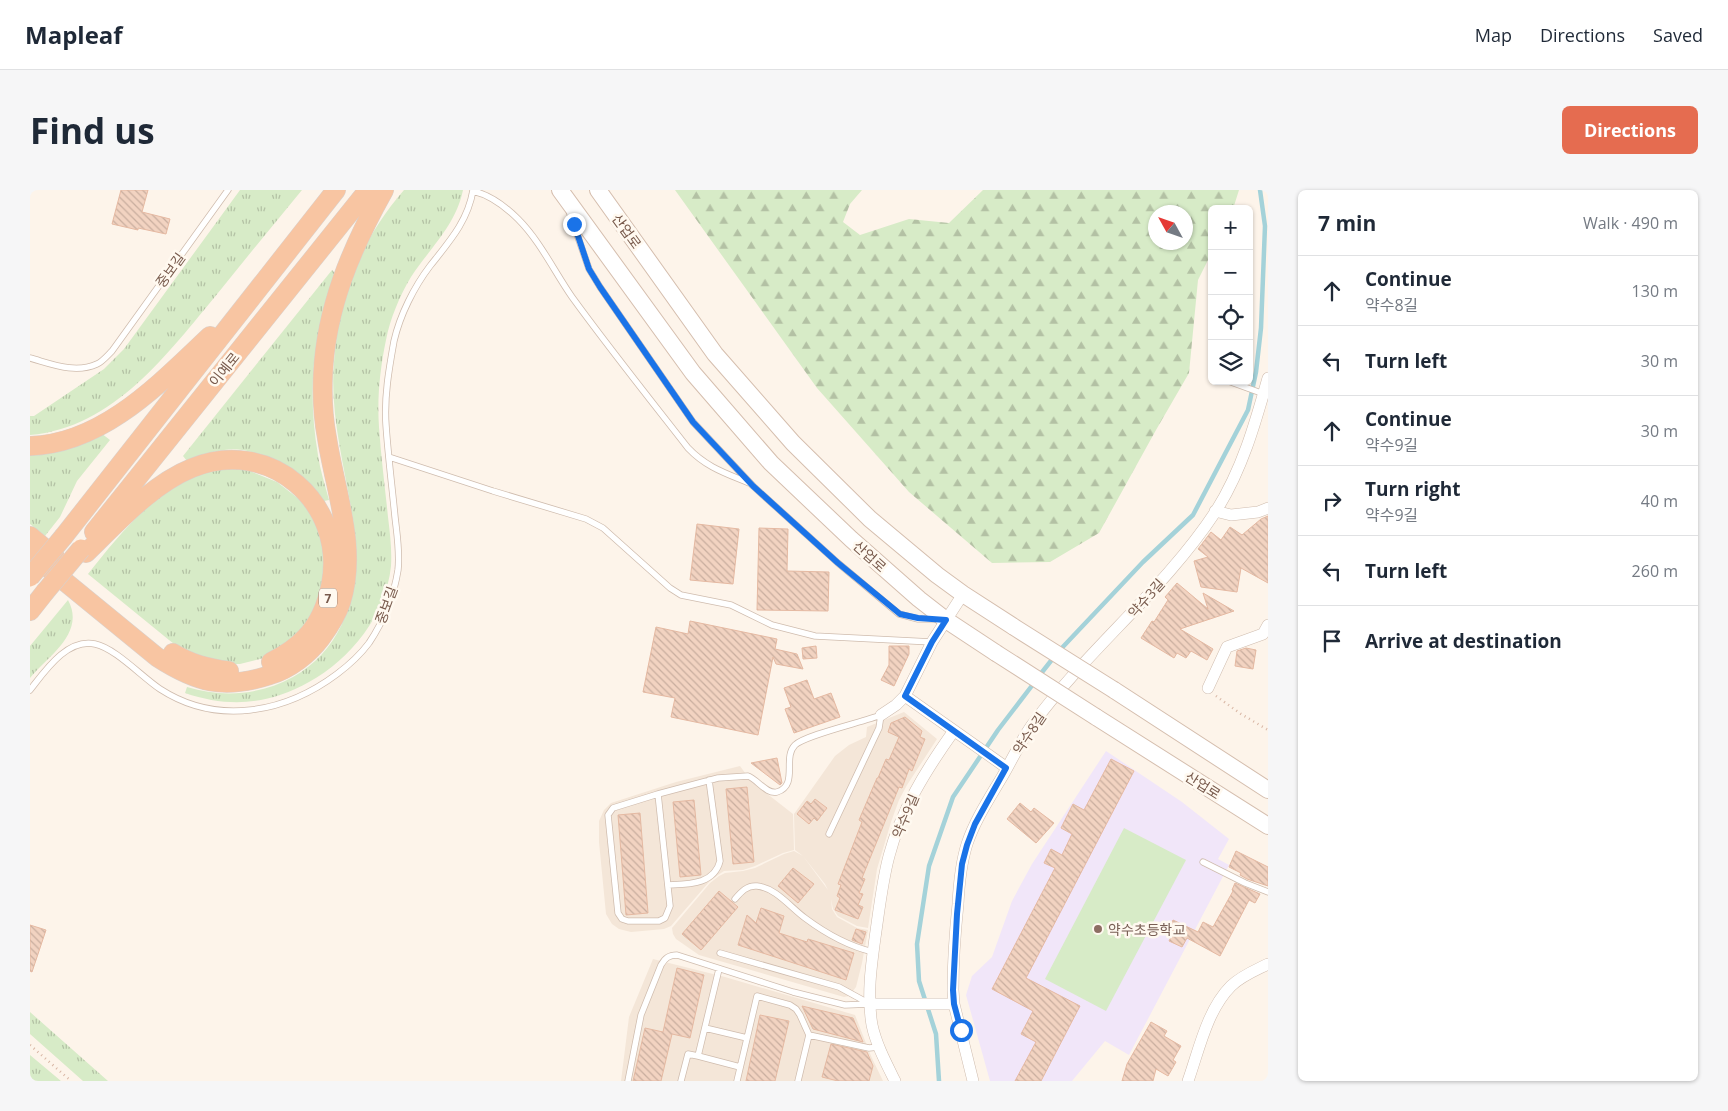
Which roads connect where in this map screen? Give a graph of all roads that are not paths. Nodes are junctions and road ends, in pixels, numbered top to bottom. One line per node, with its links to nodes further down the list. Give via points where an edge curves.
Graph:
1 (228, 190): 9 (lane, 중보길, via 112,351 99,364 84,369 68,368)
2 (336, 190): 8 (highway)
3 (368, 190): 19 (highway, 이예로)
4 (384, 190): 20 (highway, via 351,253 339,285 326,345 323,406 346,540 346,577 341,602 317,644 300,660 275,674 251,682 199,680 157,657)
5 (598, 190): 22 (main road, 산업로, via 715,354 793,443 870,519)
6 (473, 191): 14 (lane, 중보길, via 461,225 415,289 395,338 386,398); 15 (lane, via 492,198 527,229 604,340 699,460)
7 (561, 192): 15 (lane, via 589,269 600,287 693,422); 24 (main road, 산업로, via 693,373 771,463 851,539)
8 (287, 253): 13 (highway, via 217,329 132,406 73,437); 21 (highway, 이예로, bridge)
9 (30, 358)
10 (1268, 378): 12 (street, 약수3길)
11 (1237, 385): 12 (lane)
12 (1264, 394): 17 (street, 약수3길, via 1235,477)
13 (30, 446)
14 (389, 457): 26 (lane, via 586,518 681,595 731,605 786,629 833,638); 29 (lane, 중보길, via 399,549 398,571 383,619 368,644 327,682 272,708 244,712 216,710 188,703 161,689 110,650 95,644 78,644 62,654)
15 (753, 486): 24 (lane, via 900,614)
16 (1268, 508): 17 (street, via 1231,515)
17 (1216, 511): 27 (street, 약수3길, via 1142,603)
18 (30, 536): 19 (highway, 7, via 164,647 205,668 229,671 252,669 271,662 305,638 319,619 333,573 329,530 308,495 272,468 254,461 232,459 212,461 169,480)
19 (83, 551): 23 (highway, 7, bridge)
20 (30, 553)
21 (30, 577)
22 (963, 594): 24 (street); 35 (main road, 산업로, bridge)
23 (30, 611)
24 (946, 620): 26 (street); 37 (main road, 산업로, bridge)
25 (1268, 624): 28 (street, via 1263,634 1227,647)
26 (932, 642): 30 (street)
27 (1070, 679): 33 (street, 약수8길)
28 (1208, 688)
29 (30, 690)
30 (905, 696): 31 (street); 32 (street)
31 (881, 715): 34 (lane, via 801,740 791,749 789,780 778,792 770,791 748,776); 38 (lane, via 879,728)
32 (953, 732): 33 (street); 43 (street, 약수9길, via 914,792 889,855)
33 (1002, 766): 49 (street, 약수8길, via 967,845 959,886)
34 (709, 780): 36 (lane); 40 (lane, via 720,861 718,868 702,882)
35 (1268, 790)
36 (658, 794): 40 (lane); 40 (lane, via 613,808 608,815 618,913 628,921 659,921 668,913 670,906)
37 (1268, 826)
38 (830, 834)
39 (1203, 862): 41 (lane)
40 (668, 885)
41 (1268, 892)
42 (735, 899): 43 (lane, via 744,889 766,888 817,926 858,948)
43 (873, 952): 48 (street, 약수9길)
44 (720, 953): 48 (lane, via 839,987)
45 (1268, 964): 63 (street, via 1233,984 1224,993 1206,1027)
46 (719, 969): 47 (lane); 51 (lane); 57 (lane, via 677,955 665,959 642,1015)
47 (793, 992): 48 (lane, via 845,1005); 50 (lane)
48 (870, 1004): 49 (street); 54 (street, 약수9길)
49 (954, 1004): 62 (street, 약수8길)
50 (790, 1005): 52 (lane, via 800,1015); 53 (lane, via 757,996)
51 (705, 1028): 53 (lane); 55 (lane)
52 (809, 1035): 54 (lane, via 869,1048); 60 (lane)
53 (747, 1038): 56 (lane)
54 (879, 1047): 61 (street, 약수9길)
55 (698, 1056): 56 (lane); 58 (lane, via 688,1054)
56 (740, 1067): 59 (lane)
57 (628, 1081)
58 (681, 1081)
59 (737, 1081)
60 (798, 1081)
61 (894, 1081)
62 (973, 1081)
63 (1188, 1081)

